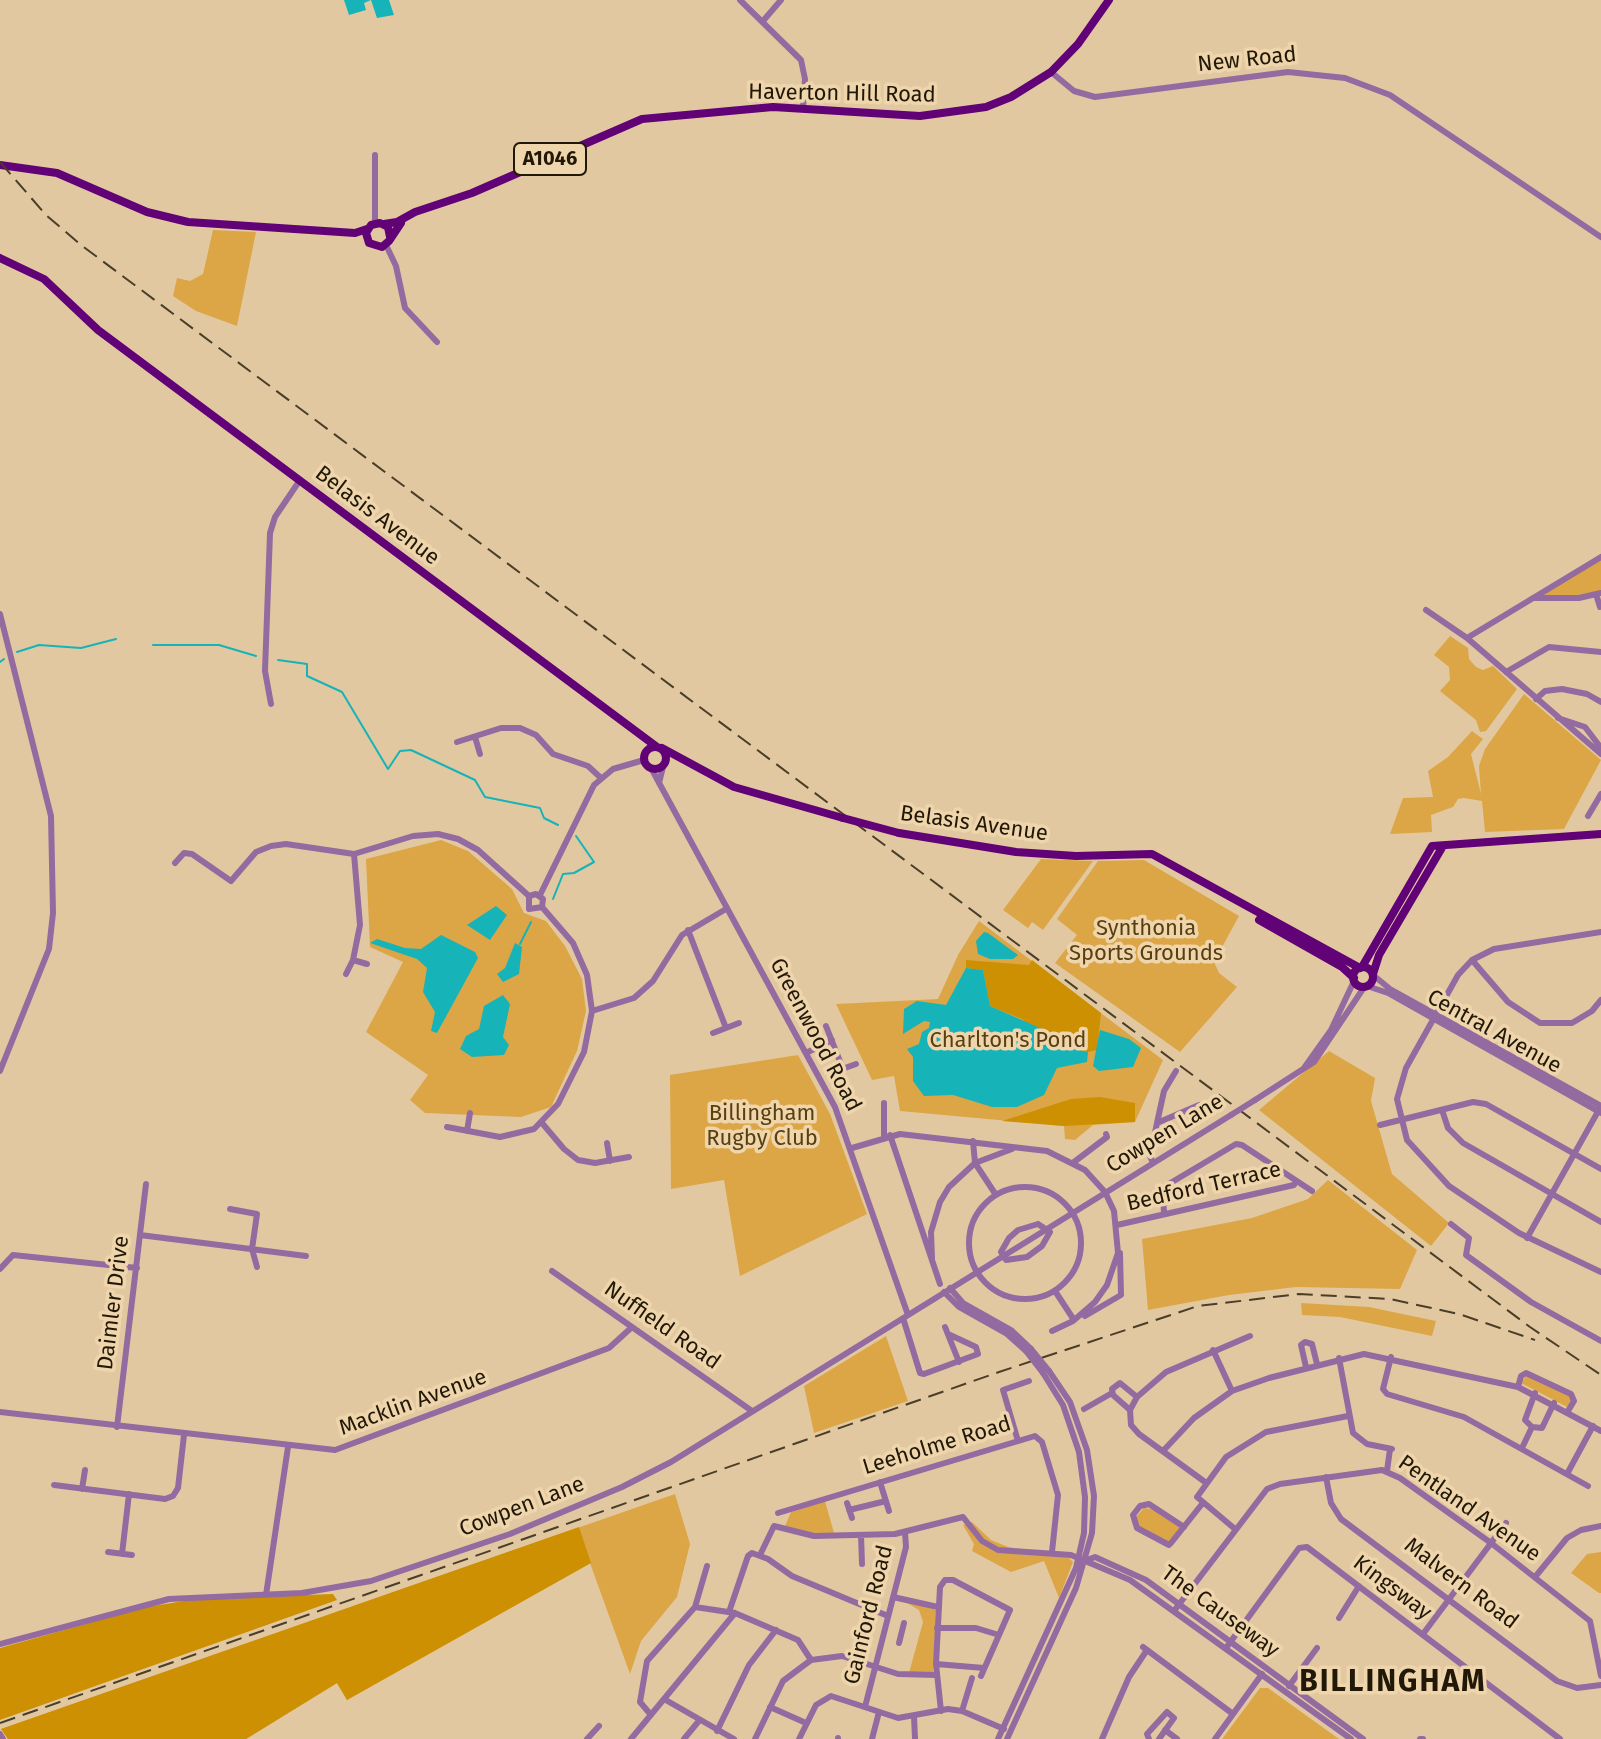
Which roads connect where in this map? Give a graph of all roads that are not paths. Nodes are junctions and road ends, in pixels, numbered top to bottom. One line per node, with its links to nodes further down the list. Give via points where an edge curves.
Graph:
1 (740, 0): 4 (street)
2 (781, 0): 4 (street)
3 (1109, 0): 5 (main road, Haverton Hill Road / A1046)
4 (763, 21): 6 (street, via 801,60)
5 (1051, 72): 6 (main road, Haverton Hill Road / A1046, via 1011,97 971,111 920,116); 12 (street, New Road, via 1074,91 1095,97 1288,72 1345,78 1390,95)
6 (803, 108): 9 (main road, Haverton Hill Road / A1046, via 642,119)
7 (375, 155): 10 (street)
8 (0, 165): 11 (main road, Haverton Hill Road / A1046, via 57,173 124,203 188,222)
9 (406, 218): 10 (main road, Haverton Hill Road / A1046); 13 (main road, Haverton Hill Road / A1046)
10 (375, 225): 11 (main road, Haverton Hill Road / A1046); 13 (main road); 14 (main road)
11 (347, 233): 14 (main road, Haverton Hill Road / A1046)
12 (1601, 237)
13 (388, 241): 14 (main road, Haverton Hill Road / A1046, via 377,247); 16 (street, via 405,308)
14 (369, 243)
15 (2, 258): 17 (main road, Belasis Avenue, via 44,279 98,330)
16 (437, 342)
17 (300, 480): 29 (street, via 270,533 265,671); 31 (main road, Belasis Avenue)
18 (1601, 557): 20 (street)
19 (1598, 594): 20 (street); 21 (street)
20 (1533, 598): 24 (street)
21 (1598, 608)
22 (1426, 610): 24 (street)
23 (0, 614): 81 (street, via 51,816 53,913 49,949)
24 (1467, 638): 26 (street)
25 (1601, 652): 26 (street, via 1549,647)
26 (1506, 672): 27 (street)
27 (1536, 699): 28 (street, via 1545,691 1562,689); 30 (street)
28 (1601, 702)
29 (271, 704)
30 (1558, 718): 35 (street, via 1585,727); 37 (street)
31 (636, 729): 34 (main road, Belasis Avenue); 38 (main road)
32 (475, 737): 33 (street); 36 (street); 41 (street, via 520,728 536,735 553,754 588,766)
33 (457, 742)
34 (660, 748): 38 (main road); 39 (main road, via 667,755); 40 (main road, Belasis Avenue)
35 (1601, 748)
36 (480, 754)
37 (1601, 754)
38 (647, 761): 39 (main road, Belasis Avenue); 41 (street, via 613,769); 42 (street, Greenwood Road)
39 (664, 765): 40 (main road, Belasis Avenue); 42 (street)
40 (688, 765): 51 (main road, Belasis Avenue, bridge, via 756,795 899,833 1016,852)
41 (601, 778): 55 (street)
42 (659, 787): 58 (street, Greenwood Road)
43 (1601, 794): 44 (street)
44 (1597, 808): 45 (street)
45 (1588, 816)
46 (1601, 834): 48 (main road)
47 (309, 837): 49 (street)
48 (1443, 845): 64 (main road, via 1429,848); 66 (main road)
49 (306, 848): 50 (street); 53 (street, via 286,844 256,852 231,881 192,854 184,853)
50 (354, 854): 56 (street, via 438,834 478,850); 61 (street, via 360,925)
51 (1141, 854): 52 (main road, Belasis Avenue); 54 (main road, Central Avenue)
52 (1152, 854): 54 (main road, Central Avenue)
53 (175, 863)
54 (1211, 890): 64 (main road, Central Avenue); 67 (main road, Central Avenue)
55 (540, 895): 56 (street); 57 (street)
56 (529, 896): 57 (street, via 529,909)
57 (542, 907): 70 (street, via 583,961)
58 (726, 909): 59 (street); 78 (street, Greenwood Road)
59 (688, 930): 70 (street, via 642,992); 74 (street)
60 (1601, 932): 62 (street, via 1494,949)
61 (353, 960): 63 (street); 65 (street)
62 (1472, 960): 69 (street, via 1508,1002 1540,1023 1572,1023); 71 (street)
63 (367, 964)
64 (1361, 967): 66 (main road, Central Avenue); 67 (main road)
65 (346, 974)
66 (1373, 974): 68 (main road); 71 (street, Central Avenue)
67 (1354, 979): 68 (main road, Central Avenue); 75 (street, Cowpen Lane)
68 (1366, 986): 71 (street, Central Avenue); 75 (street, Cowpen Lane)
69 (1601, 1000)
70 (592, 1011): 90 (street, via 584,1052 558,1104)
71 (1435, 1016): 86 (street, Central Avenue); 89 (street, via 1403,1073 1397,1099)
72 (739, 1023): 74 (street)
73 (826, 1026): 77 (street)
74 (726, 1028): 76 (street)
75 (1333, 1031): 106 (street, Cowpen Lane, bridge, via 1302,1071)
76 (713, 1033)
77 (832, 1040): 78 (street); 80 (street)
78 (806, 1053): 99 (street, Greenwood Road)
79 (856, 1064): 80 (street)
80 (843, 1069): 83 (street)
81 (0, 1071)
82 (1176, 1071): 91 (street, via 1164,1091)
83 (834, 1072)
84 (884, 1102): 96 (street)
85 (1199, 1105): 91 (street)
86 (1600, 1109): 101 (street)
87 (1442, 1110): 89 (street); 101 (street, via 1486,1104); 113 (street, via 1448,1128 1463,1143)
88 (470, 1113): 94 (street)
89 (1400, 1121): 92 (street); 124 (street, via 1407,1140 1449,1186)
90 (542, 1123): 94 (street, via 512,1137); 103 (street, via 578,1160)
91 (1157, 1123): 106 (street)
92 (1380, 1125)
93 (447, 1127): 94 (street)
94 (467, 1131)
95 (1106, 1134): 104 (street)
96 (887, 1136): 97 (street); 99 (street); 121 (street)
97 (973, 1141): 100 (street); 105 (street)
98 (607, 1143): 103 (street)
99 (852, 1148): 139 (street, Greenwood Road)
100 (1024, 1148): 104 (street); 105 (street)
101 (1575, 1154): 107 (street); 113 (street)
102 (629, 1157): 103 (street)
103 (610, 1161)
104 (1074, 1162): 111 (street)
105 (975, 1163): 112 (street); 122 (street, via 949,1187)
106 (1153, 1163): 111 (street, Cowpen Lane)
107 (1601, 1169)
108 (1296, 1181): 110 (street); 115 (street, Bedford Terrace); 115 (street, via 1236,1144 1162,1188)
109 (146, 1184): 123 (street, Daimler Drive)
110 (1312, 1191)
111 (1105, 1192): 116 (street, Cowpen Lane); 119 (street)
112 (996, 1195): 116 (street, via 1016,1187 1039,1188 1058,1197); 134 (street, via 981,1207 970,1231)
113 (1552, 1195): 117 (street); 124 (street)
114 (230, 1209): 126 (street, via 257,1214)
115 (1164, 1212): 119 (street, Bedford Terrace)
116 (1072, 1213): 120 (street, Cowpen Lane); 138 (street, via 1080,1229 1080,1253 1070,1276)
117 (1601, 1222)
118 (1451, 1224): 144 (street, via 1469,1238 1466,1255 1531,1302)
119 (1117, 1225): 125 (street)
120 (1047, 1228): 128 (street, Cowpen Lane); 128 (street, Cowpen Lane, via 1038,1224 1018,1230 1004,1245); 128 (street, Cowpen Lane, via 1050,1232 1036,1252 1016,1260)
121 (923, 1232): 122 (street); 129 (street)
122 (931, 1232): 129 (street)
123 (140, 1235): 126 (street); 131 (street, Daimler Drive)
124 (1527, 1238): 135 (street)
125 (1119, 1240): 140 (street, via 1107,1285); 140 (street, via 1121,1295)
126 (252, 1249): 127 (street); 130 (street)
127 (306, 1256)
128 (1003, 1256): 134 (street, Cowpen Lane)
129 (932, 1258): 136 (street)
130 (257, 1267)
131 (137, 1268): 132 (street, via 13,1255); 165 (street, Daimler Drive)
132 (0, 1269)
133 (552, 1271): 141 (street, Nuffield Road)
134 (977, 1272): 137 (street, Cowpen Lane); 138 (street, via 991,1288 1015,1298)
135 (1601, 1272)
136 (940, 1284)
137 (947, 1290): 139 (street, Cowpen Lane); 200 (street, bridge, via 1004,1325 1070,1402 1083,1451)
138 (1055, 1291): 140 (street)
139 (905, 1316): 148 (street, Greenwood Road, via 920,1373); 160 (street, Cowpen Lane)
140 (1073, 1321): 142 (street)
141 (632, 1327): 160 (street, Nuffield Road); 170 (street, Macklin Avenue, via 609,1348 359,1444 326,1451)
142 (1052, 1331)
143 (1250, 1336): 145 (street)
144 (1601, 1341)
145 (1213, 1350): 153 (street); 156 (street, via 1166,1372)
146 (1391, 1357): 147 (street); 152 (street); 171 (street, via 1384,1392 1464,1417)
147 (1339, 1358): 149 (street); 163 (street)
148 (959, 1362): 148 (street, via 978,1354 978,1349 947,1330)
149 (1317, 1364): 150 (street); 150 (street, via 1312,1344 1305,1342 1301,1345)
150 (1306, 1367): 153 (street)
151 (1029, 1381): 169 (street, via 1003,1390)
152 (1518, 1387): 155 (street); 161 (street, via 1526,1373 1571,1394 1574,1401)
153 (1232, 1391): 172 (street, via 1194,1418)
154 (1112, 1393): 156 (street, via 1120,1383); 158 (street); 159 (street)
155 (1535, 1393): 157 (street); 166 (street, via 1525,1420)
156 (1137, 1397): 159 (street)
157 (1554, 1403): 161 (street); 166 (street, via 1542,1428)
158 (1084, 1409)
159 (1130, 1410): 172 (street, via 1135,1431)
160 (752, 1411): 205 (street, Cowpen Lane, via 647,1475 510,1534 348,1586)
161 (1568, 1411): 164 (street)
162 (0, 1412): 165 (street, Macklin Avenue)
163 (1348, 1416): 174 (street, via 1359,1440 1391,1449); 178 (street, via 1266,1432 1234,1451)
164 (1593, 1426): 167 (street); 175 (street)
165 (117, 1427): 168 (street, Macklin Avenue)
166 (1532, 1427): 171 (street)
167 (1601, 1431)
168 (184, 1435): 170 (street, Macklin Avenue); 182 (street, via 173,1496)
169 (1018, 1441): 177 (street, Leeholme Road); 196 (street, Leeholme Road, via 1035,1436 1042,1442 1058,1495)
170 (288, 1447): 205 (street)
171 (1522, 1448): 175 (street)
172 (1163, 1451): 178 (street)
173 (85, 1470): 181 (street)
174 (1387, 1471): 176 (street, Pentland Avenue); 194 (street, Pentland Avenue)
175 (1567, 1474): 179 (street)
176 (1326, 1477): 191 (street, Pentland Avenue, via 1267,1489); 207 (street, Malvern Road, via 1331,1503 1341,1519)
177 (880, 1482): 183 (street); 187 (street, Leeholme Road)
178 (1205, 1482): 184 (street, via 1197,1494)
179 (1586, 1482)
180 (54, 1485): 181 (street)
181 (82, 1489): 182 (street)
182 (129, 1494): 197 (street)
183 (886, 1501): 185 (street); 186 (street)
184 (1202, 1504): 190 (street); 191 (street)
185 (849, 1510)
186 (889, 1511)
187 (778, 1513)
188 (1506, 1523): 194 (street)
189 (1601, 1526): 203 (street, via 1567,1538)
190 (1184, 1527): 190 (street, via 1164,1546 1137,1528 1133,1518 1140,1506 1149,1504)
191 (1235, 1529): 210 (street, Pentland Avenue)
192 (905, 1532): 193 (street); 196 (street, The Causeway, via 957,1516 998,1550); 206 (street, Gainford Road)
193 (861, 1535): 199 (street, via 814,1536 774,1526); 201 (street)
194 (1491, 1543): 203 (street, Pentland Avenue); 207 (street)
195 (108, 1552): 197 (street)
196 (1052, 1552): 200 (street, The Causeway)
197 (122, 1554): 198 (street)
198 (132, 1555)
199 (760, 1555): 211 (street, via 748,1556); 212 (street, via 792,1576)
200 (1083, 1558): 210 (street, The Causeway, via 1126,1569); 250 (street); 254 (street)
201 (862, 1565)
202 (707, 1566): 208 (street)
203 (1535, 1577): 216 (street, Pentland Avenue)
204 (1359, 1586): 213 (street); 221 (street, Kingsway); 225 (street, Kingsway, via 1309,1548 1299,1548)
205 (266, 1595): 224 (street, Cowpen Lane, via 169,1599)
206 (893, 1597): 209 (street); 212 (street, Gainford Road)
207 (1450, 1597): 221 (street); 236 (street, Malvern Road, via 1557,1681 1577,1688)
208 (695, 1607): 211 (street); 245 (street, via 647,1661 640,1702)
209 (938, 1607): 217 (street); 222 (street, via 940,1587 949,1580 1003,1604 1010,1611)
210 (1177, 1607): 225 (street, The Causeway)
211 (732, 1613): 218 (street); 238 (street)
212 (888, 1616): 219 (street, Gainford Road)
213 (1339, 1618)
214 (1601, 1621): 216 (street)
215 (904, 1623): 220 (street)
216 (1592, 1623): 234 (street)
217 (937, 1628): 222 (street, via 976,1628); 228 (street)
218 (776, 1630): 227 (street, via 801,1642); 252 (street, via 743,1676)
219 (885, 1630): 220 (street); 229 (street, Gainford Road)
220 (901, 1634): 223 (street)
221 (1423, 1634): 272 (street, Kingsway)
222 (999, 1635): 230 (street)
223 (899, 1643)
224 (0, 1644)
225 (1228, 1645): 231 (street, The Causeway); 233 (street, The Causeway)
226 (1317, 1648): 235 (street)
227 (811, 1660): 229 (street, via 842,1656); 239 (street, via 788,1676)
228 (936, 1664): 230 (street); 232 (street)
229 (875, 1667): 232 (street, via 908,1676); 240 (street, Gainford Road)
230 (984, 1668): 242 (street, via 974,1678)
231 (1266, 1668): 233 (street); 235 (street, The Causeway)
232 (936, 1675): 241 (street)
233 (1262, 1675): 237 (street, The Causeway); 244 (street)
234 (1601, 1676)
235 (1290, 1685): 237 (street); 271 (street, The Causeway)
236 (1601, 1685)
237 (1285, 1692): 270 (street, The Causeway)
238 (664, 1699): 245 (street); 247 (street)
239 (770, 1707): 248 (street); 260 (street)
240 (865, 1707): 243 (street); 248 (street, via 826,1697)
241 (941, 1711): 242 (street); 246 (street)
242 (962, 1711): 250 (street)
243 (879, 1712): 246 (street); 262 (street)
244 (1233, 1714): 265 (street, via 1145,1649); 269 (street)
245 (651, 1715): 257 (street)
246 (914, 1716): 263 (street)
247 (698, 1722): 252 (street); 258 (street)
248 (806, 1723): 261 (street)
249 (600, 1725): 256 (street)
250 (1003, 1729): 254 (street); 264 (street)
251 (1165, 1730): 266 (street, via 1174,1718 1165,1711 1147,1734); 267 (street); 268 (street)
252 (717, 1731): 259 (street)
253 (0, 1734): 255 (street)
254 (1009, 1736)
255 (3, 1739)
256 (587, 1739)
257 (631, 1739)
258 (684, 1739)
259 (734, 1739)
260 (755, 1739)
261 (799, 1739)
262 (872, 1739)
263 (915, 1739)
264 (998, 1739)
265 (1102, 1739)
266 (1149, 1739)
267 (1159, 1739)
268 (1177, 1739)
269 (1215, 1739)
270 (1351, 1739)
271 (1363, 1739)
272 (1560, 1739)

